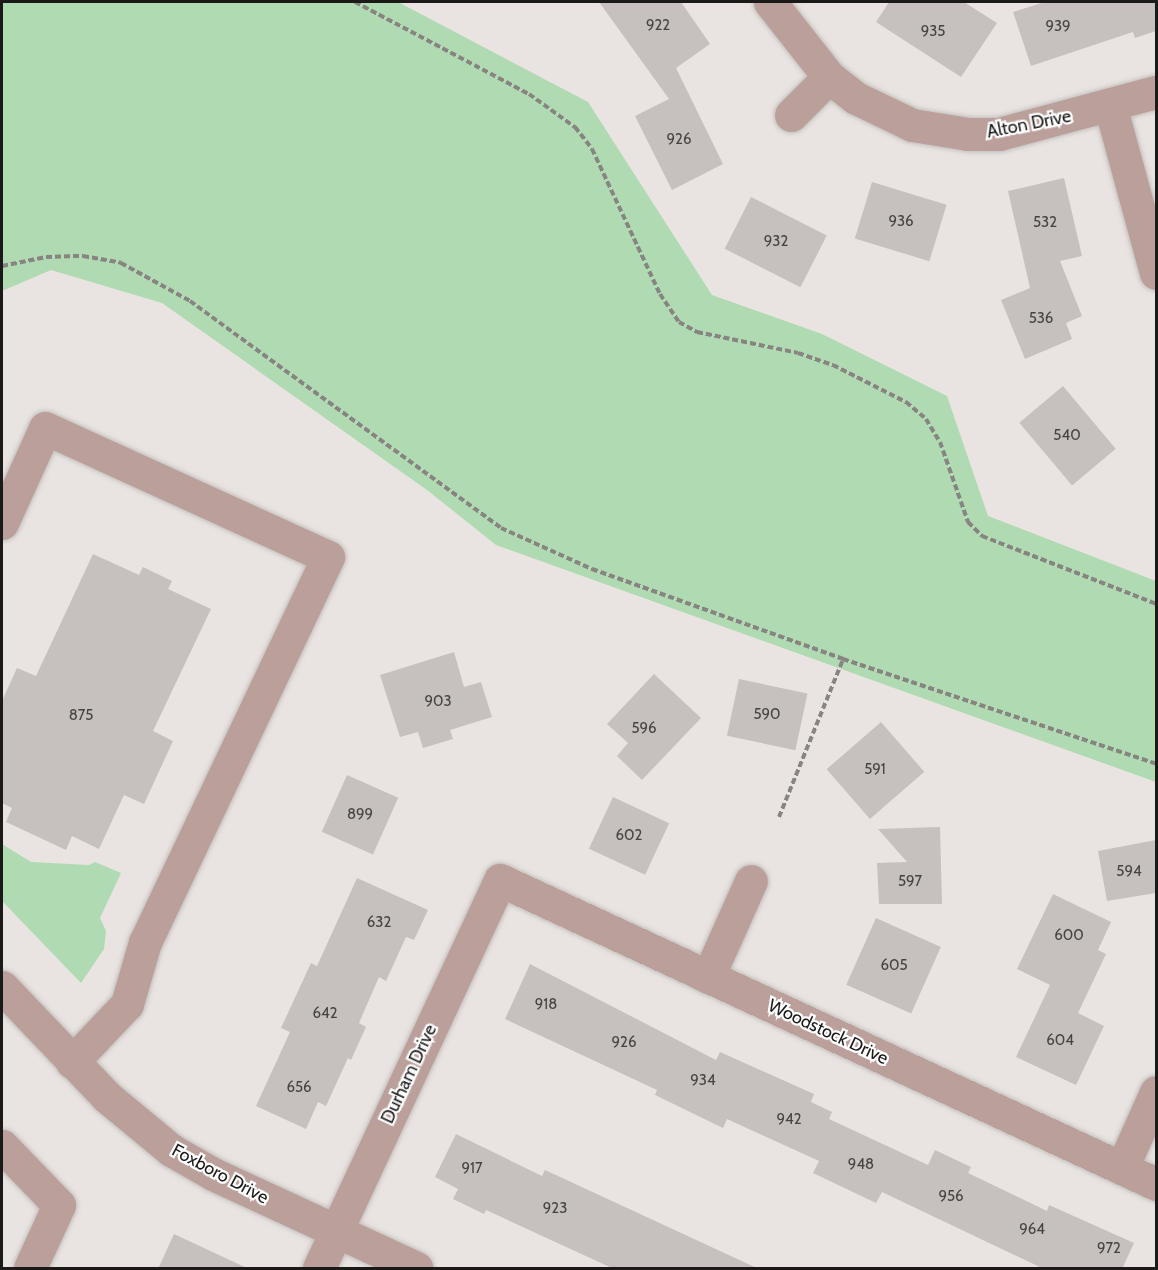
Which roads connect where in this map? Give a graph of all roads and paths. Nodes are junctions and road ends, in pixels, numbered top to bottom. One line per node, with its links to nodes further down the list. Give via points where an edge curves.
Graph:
1 (355, 2): 10 (path, via 529,94 575,127 592,149 660,294 680,322 697,332 798,353 833,365 906,402 926,419 940,442 968,522 982,536)
2 (770, 2): 3 (street, Alton Drive)
3 (829, 77): 5 (street, Alton Drive, via 883,113 912,125 968,134 999,134); 6 (street)
4 (1156, 92): 5 (street, Alton Drive)
5 (1110, 105): 8 (street)
6 (791, 116)
7 (2, 266): 11 (path, via 46,257 83,256 121,263 190,301 501,528 592,569)
8 (1156, 273)
9 (2, 523): 18 (street, via 45,428 328,557 145,942 127,1004)
10 (1156, 604)
11 (843, 659): 12 (path); 13 (path)
12 (1156, 764)
13 (779, 817)
14 (500, 880): 16 (street, Woodstock Drive); 23 (street, Durham Drive)
15 (751, 881): 16 (street)
16 (708, 977): 21 (street, Woodstock Drive)
17 (2, 987): 18 (street, Foxboro Drive)
18 (72, 1062): 23 (street, Foxboro Drive, via 128,1116 171,1150)
19 (1156, 1092): 21 (street)
20 (2, 1146): 24 (street, via 59,1205)
21 (1122, 1168): 22 (street, Woodstock Drive)
22 (1156, 1184)
23 (336, 1232): 25 (street, Durham Drive); 26 (street, Foxboro Drive)
24 (30, 1269)
25 (319, 1269)
26 (416, 1269)

